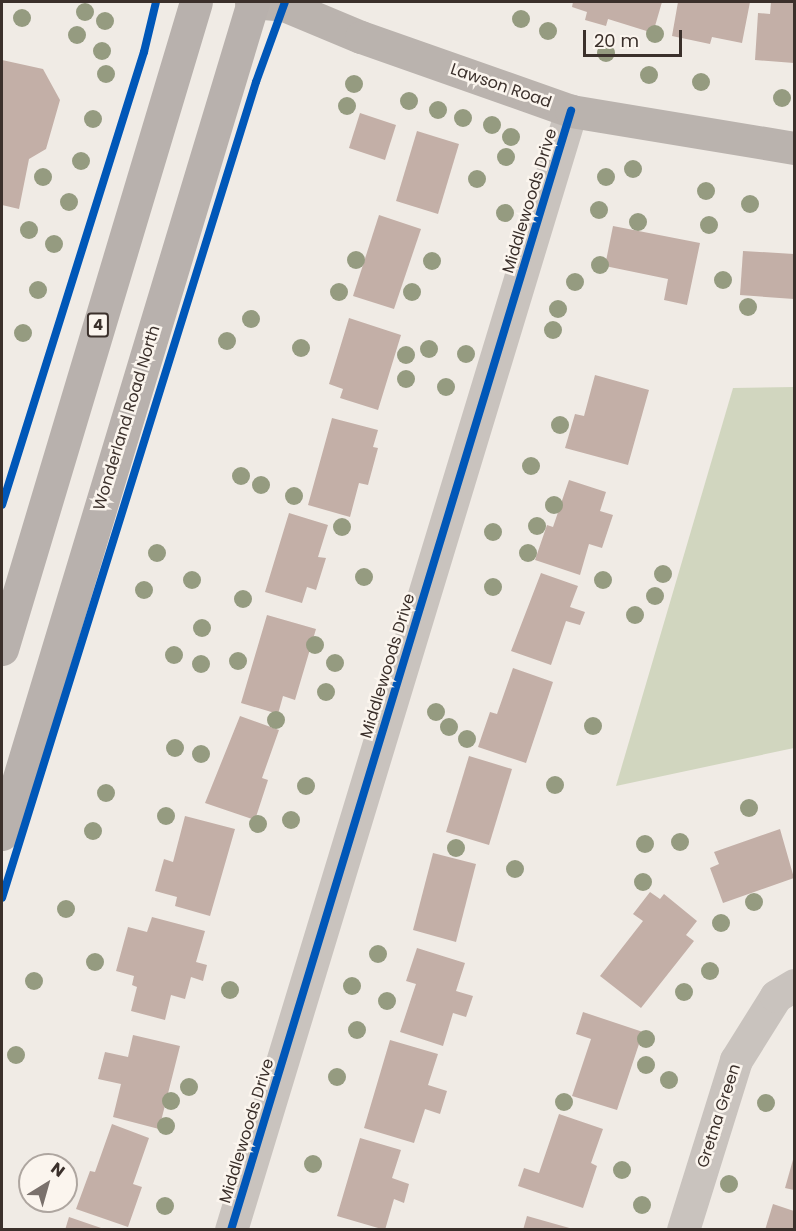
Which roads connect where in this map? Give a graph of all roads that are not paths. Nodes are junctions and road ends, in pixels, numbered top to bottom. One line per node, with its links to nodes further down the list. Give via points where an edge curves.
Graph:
1 (196, 2): 5 (main road, 4)
2 (252, 2): 3 (street, Lawson Road, via 284,5 361,37); 6 (main road, Wonderland Road North)
3 (571, 111): 4 (street, Lawson Road); 8 (street, Middlewoods Drive)
4 (795, 148)
5 (2, 649)
6 (2, 834)
7 (795, 986): 9 (street, Gretna Green, via 776,996 736,1060)
8 (231, 1230)
9 (683, 1230)

